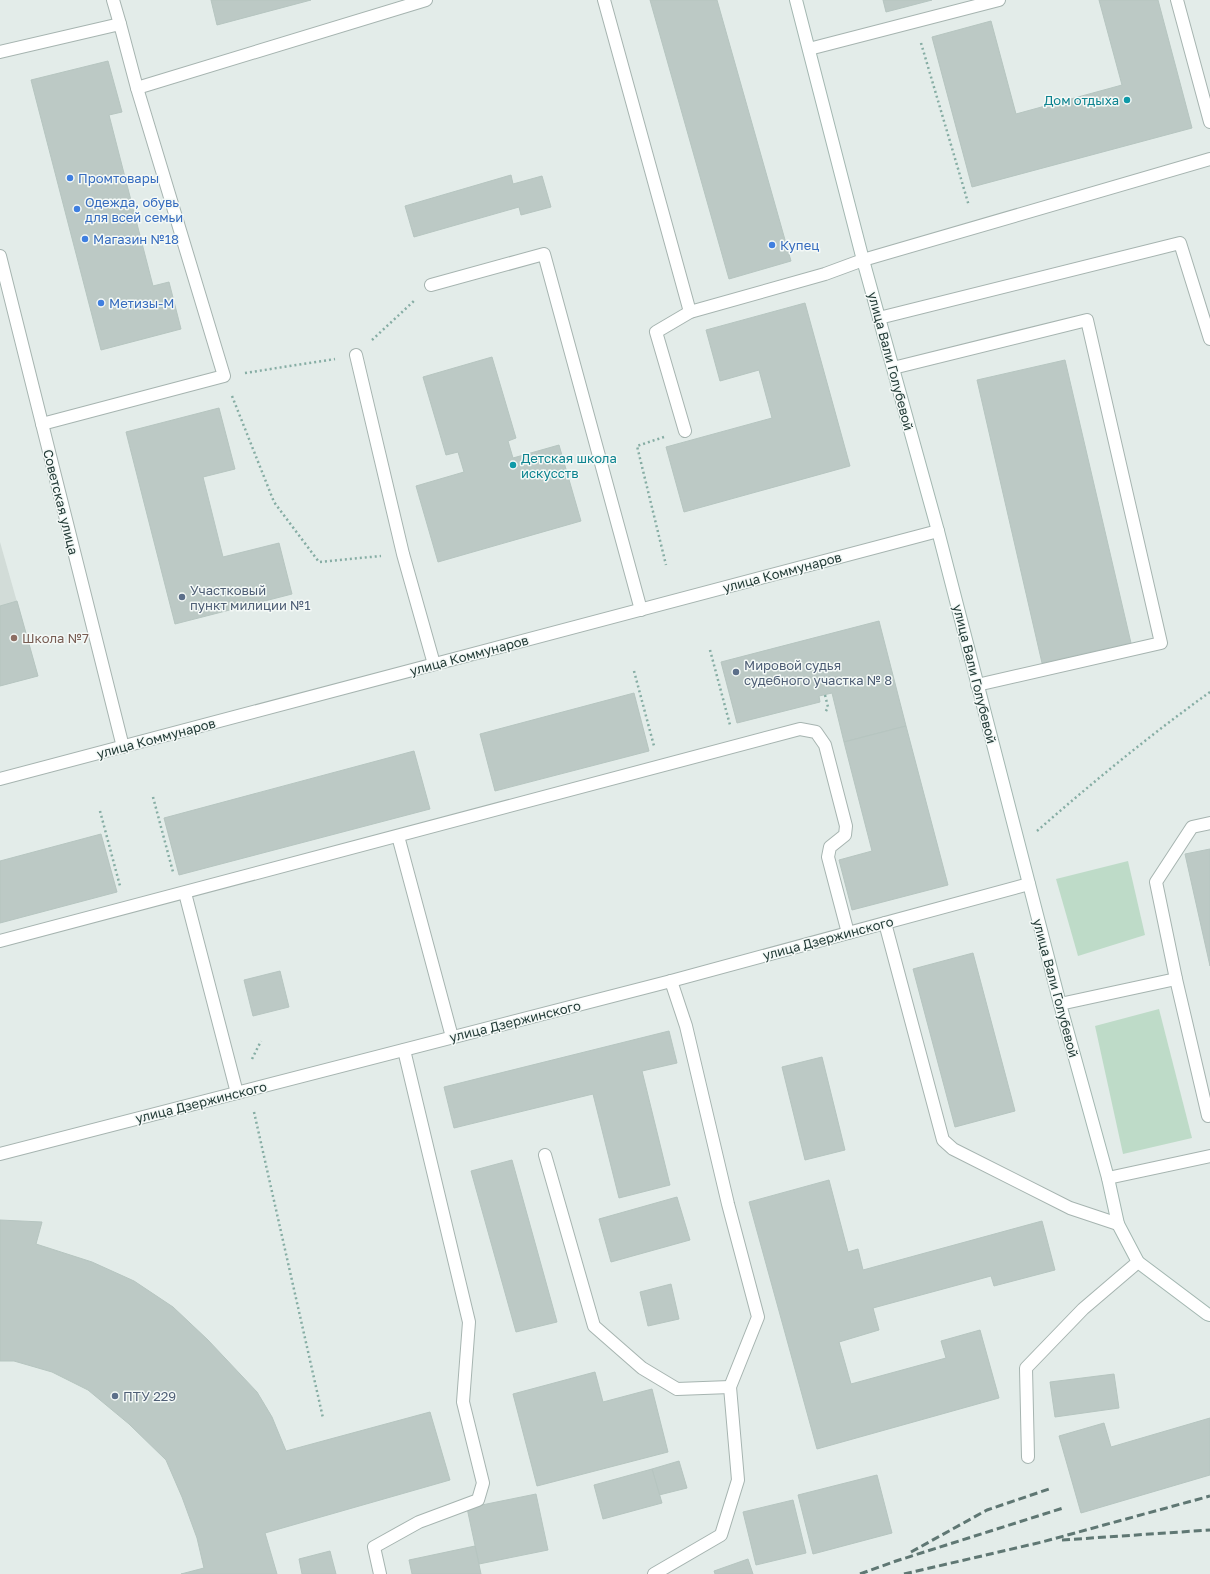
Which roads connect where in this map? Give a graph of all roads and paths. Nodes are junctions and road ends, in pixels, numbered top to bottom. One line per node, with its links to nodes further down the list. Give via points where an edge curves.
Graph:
1 (114, 0): 8 (street)
2 (426, 0): 11 (street)
3 (604, 0): 19 (street)
4 (796, 0): 9 (street, улица Вали Голубевой)
5 (999, 0): 7 (street)
6 (1178, 0): 12 (street)
7 (915, 22): 9 (street); 14 (path)
8 (120, 24): 10 (street); 11 (street)
9 (809, 49): 16 (street, улица Вали Голубевой)
10 (0, 52)
11 (137, 88): 24 (street)
12 (1210, 122)
13 (1210, 159): 14 (street)
14 (975, 228): 16 (street)
15 (0, 256): 18 (street, Советская улица)
16 (863, 260): 19 (street, via 825,274); 20 (street, улица Вали Голубевой)
17 (432, 285): 22 (path); 30 (street, via 544,254)
18 (5, 298): 25 (street, Советская улица)
19 (690, 312): 26 (street, via 656,332)
20 (879, 318): 21 (street, via 1180,243); 23 (street, улица Вали Голубевой)
21 (1210, 339)
22 (356, 355): 24 (path); 28 (street)
23 (893, 368): 27 (street, улица Вали Голубевой); 34 (street, via 1086,320 1161,643)
24 (224, 376): 25 (street); 28 (path, via 274,502 319,562)
25 (42, 424): 36 (street, Советская улица)
26 (685, 431): 29 (path, via 637,446)
27 (938, 531): 30 (street, улица Коммунаров); 34 (street, улица Вали Голубевой)
28 (403, 554): 32 (street)
29 (666, 565)
30 (641, 610): 32 (street, улица Коммунаров)
31 (710, 650): 37 (path)
32 (434, 664): 36 (street, улица Коммунаров)
33 (634, 671): 38 (path)
34 (977, 685): 44 (street, улица Вали Голубевой)
35 (1210, 692): 44 (path, via 1100,776)
36 (123, 746): 39 (street, улица Коммунаров)
37 (736, 746): 38 (street); 49 (street, via 800,730 816,732 825,745 846,826 845,835 830,847 828,858)
38 (659, 767): 43 (street)
39 (0, 779)
40 (153, 797): 46 (path)
41 (100, 811): 47 (path)
42 (1210, 823): 51 (street, via 1192,826 1156,882)
43 (398, 836): 46 (street); 54 (street)
44 (1019, 847): 45 (street, улица Вали Голубевой)
45 (1029, 884): 48 (street, улица Дзержинского); 53 (street, улица Вали Голубевой)
46 (182, 893): 47 (street); 58 (street)
47 (126, 908): 50 (street)
48 (885, 923): 49 (street, улица Дзержинского); 65 (street, via 943,1140 953,1149 1070,1208)
49 (848, 933): 52 (street, улица Дзержинского)
50 (0, 941)
51 (1176, 979): 53 (street); 60 (street, via 1208,1116)
52 (671, 981): 54 (street, улица Дзержинского); 68 (street, via 686,1026 758,1317)
53 (1060, 1004): 64 (street, улица Вали Голубевой)
54 (452, 1037): 56 (street, улица Дзержинского)
55 (261, 1041): 57 (path)
56 (404, 1050): 58 (street, улица Дзержинского); 71 (street, via 469,1322 463,1402 482,1483 478,1500 419,1522 374,1547)
57 (251, 1060)
58 (237, 1093): 61 (street, улица Дзержинского)
59 (253, 1107): 69 (path)
60 (1210, 1115)
61 (0, 1154)
62 (545, 1155): 68 (street, via 594,1326 642,1368 677,1389)
63 (1210, 1156): 64 (street)
64 (1108, 1178): 65 (street, улица Вали Голубевой)
65 (1118, 1224): 66 (street, улица Вали Голубевой)
66 (1138, 1262): 67 (street, улица Вали Голубевой); 70 (street, via 1083,1309 1026,1368)
67 (1209, 1315)
68 (730, 1387): 72 (street, via 738,1480 721,1535)
69 (323, 1418)
70 (1028, 1457)
71 (380, 1574)
72 (654, 1574)

